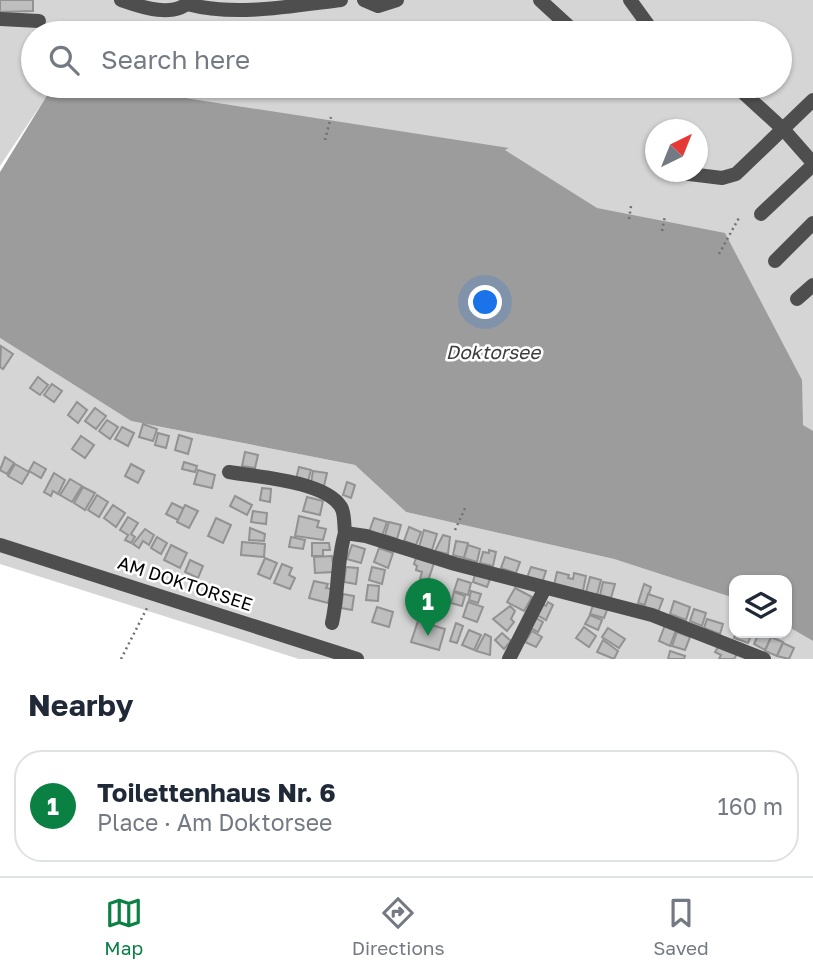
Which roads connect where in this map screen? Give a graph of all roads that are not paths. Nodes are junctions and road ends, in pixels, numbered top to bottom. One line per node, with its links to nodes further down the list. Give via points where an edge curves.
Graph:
1 (121, 0): 7 (street, via 171,10)
2 (341, 0): 7 (street, via 269,9 200,8)
3 (364, 0): 4 (street, via 378,6)
4 (397, 0)
5 (540, 0): 10 (street)
6 (630, 0): 11 (street)
7 (189, 2)
8 (0, 19): 9 (street)
9 (39, 21)
10 (563, 21)
11 (645, 21)
12 (749, 98): 14 (street)
13 (813, 100): 14 (street)
14 (784, 130): 15 (street); 16 (street, via 736,174)
15 (813, 164): 17 (street)
16 (708, 176)
17 (761, 214)
18 (813, 223): 19 (street)
19 (775, 261)
20 (813, 285): 21 (street)
21 (797, 299)
22 (229, 472): 23 (street, via 328,493 342,508)
23 (345, 533): 25 (street); 26 (street, via 336,563 337,602)
24 (0, 545): 27 (street, AM DOKTORSEE)
25 (545, 588): 28 (street); 29 (street, via 652,615)
26 (332, 623)
27 (357, 659)
28 (509, 659)
29 (764, 659)

